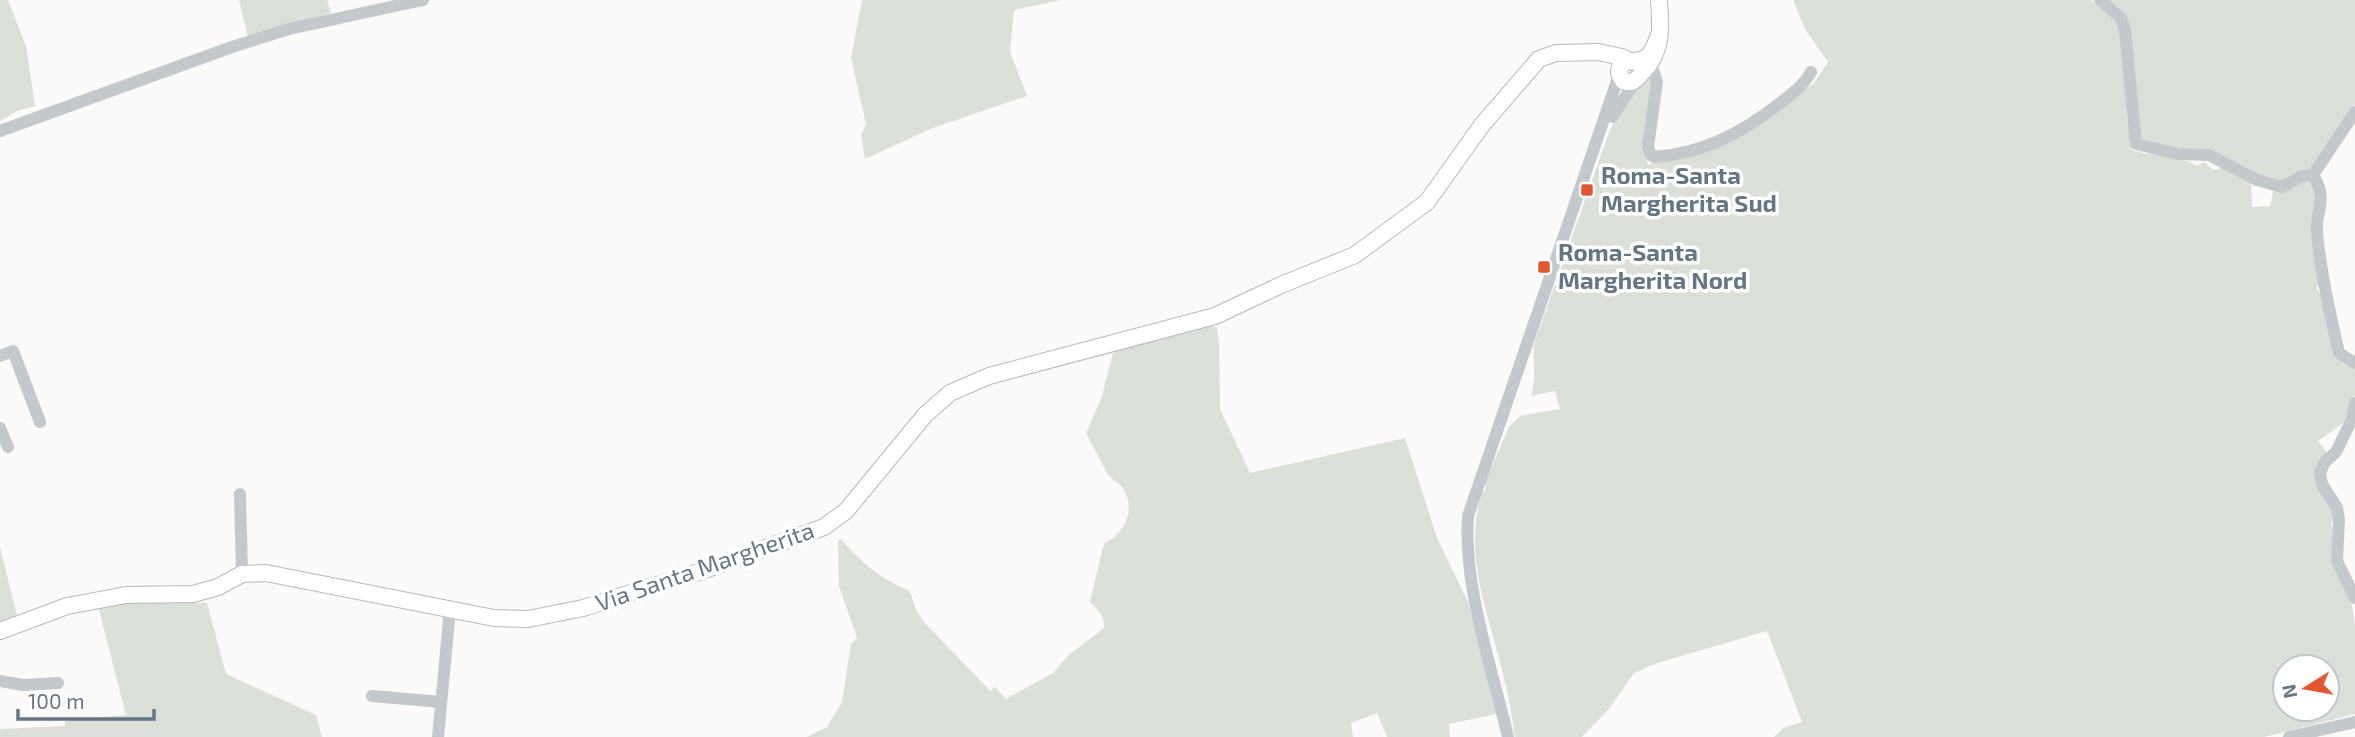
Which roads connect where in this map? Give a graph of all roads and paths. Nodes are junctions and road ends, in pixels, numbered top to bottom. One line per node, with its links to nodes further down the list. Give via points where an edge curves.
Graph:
1 (423, 0): 7 (street, via 277,32)
2 (1659, 0): 4 (main road, via 1660,44)
3 (2101, 0): 9 (street, via 2121,18 2125,30 2136,144 2178,154 2209,155 2257,180 2282,187)
4 (1633, 70): 5 (street, via 1657,82 1648,147 1654,156 1711,145 1746,127); 8 (street); 8 (street); 19 (main road, Via Santa Margherita, via 1612,55 1548,55 1531,66 1474,135 1427,202 1363,250 1215,316 989,376 950,393 925,415 846,511 818,530 557,615 510,619)
5 (1811, 72)
6 (2355, 112): 9 (street)
7 (0, 131)
8 (1598, 141): 27 (street, via 1468,516 1471,581)
9 (2313, 175): 11 (street, via 2322,205 2317,228 2324,288 2339,353)
10 (0, 356): 13 (street, via 13,351)
11 (2355, 363)
12 (2355, 402): 18 (street, via 2336,452 2320,474 2337,508 2337,561)
13 (40, 422)
14 (0, 428): 15 (street)
15 (8, 447)
16 (240, 494): 17 (street)
17 (242, 574): 19 (main road, Via Santa Margherita, via 266,573); 20 (main road, Via Santa Margherita, via 193,594 126,595 67,606)
18 (2355, 598)
19 (450, 609): 24 (street)
20 (0, 631)
21 (0, 681): 22 (street)
22 (58, 683)
23 (372, 695): 24 (street)
24 (441, 702): 26 (street)
25 (2355, 722): 28 (street)
26 (438, 737)
27 (1508, 737)
28 (2289, 737)

